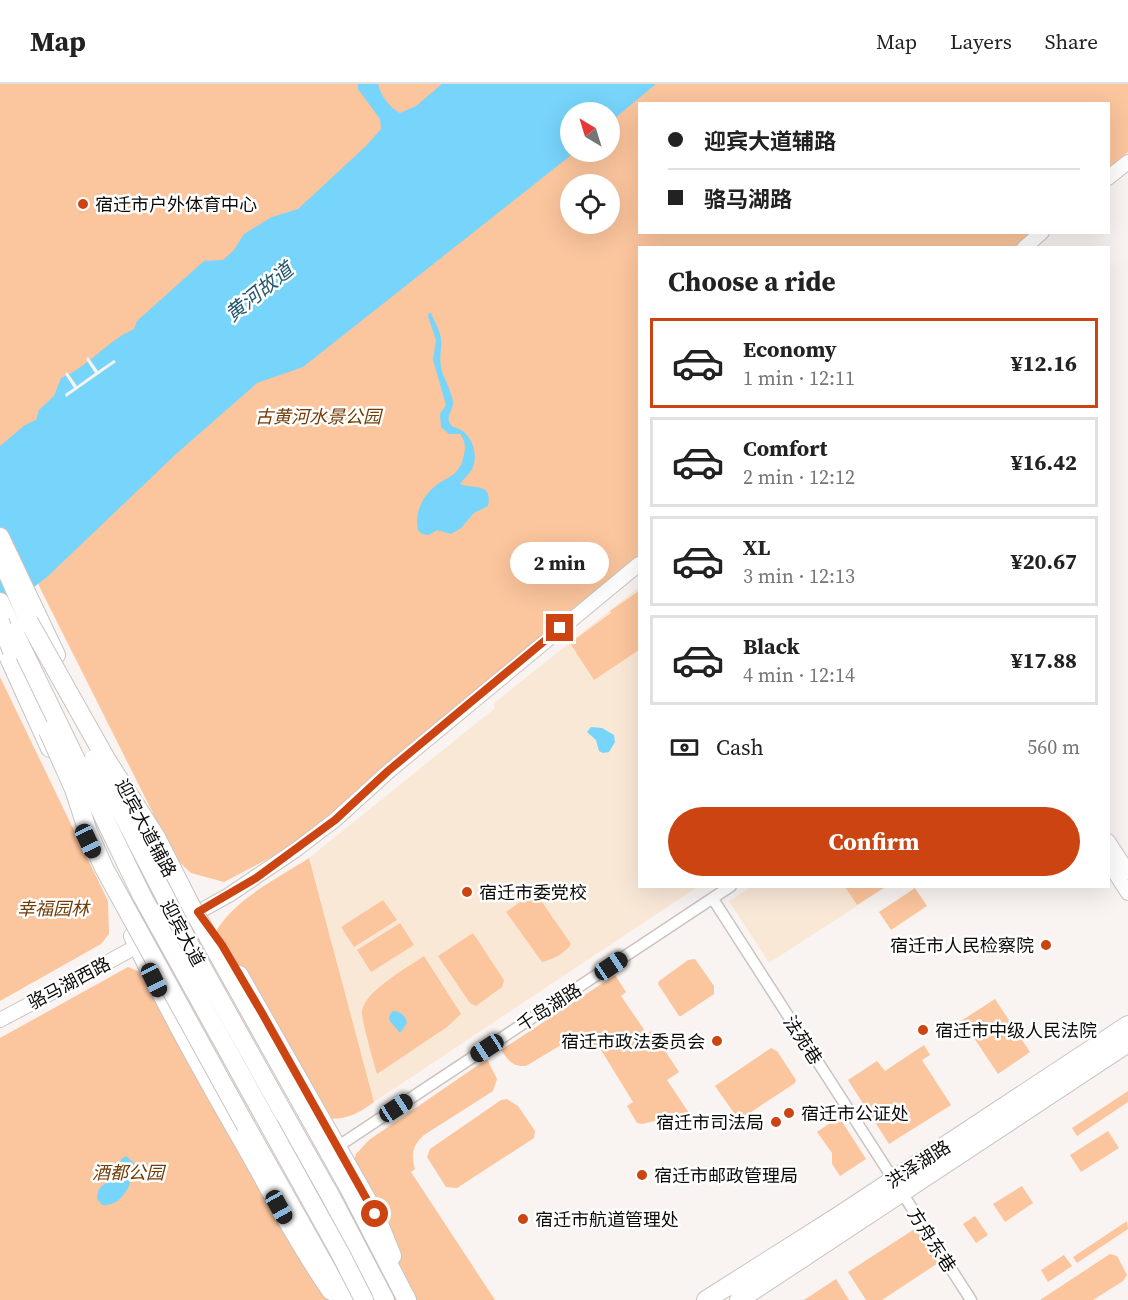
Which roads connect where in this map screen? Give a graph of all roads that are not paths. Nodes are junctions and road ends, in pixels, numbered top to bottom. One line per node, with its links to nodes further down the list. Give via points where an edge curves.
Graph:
1 (1128, 162): 2 (street)
2 (1110, 176)
3 (1040, 234): 4 (street)
4 (1026, 246)
5 (0, 537): 9 (main road, 迎宾大道辅路)
6 (0, 556): 9 (main road, 迎宾大道)
7 (638, 565): 12 (street, via 388,771)
8 (0, 602): 32 (main road, 迎宾大道, bridge, via 142,896)
9 (33, 619): 16 (main road, 迎宾大道辅路); 33 (main road, 迎宾大道, bridge, via 121,813); 34 (main road, bridge, via 106,759 156,837)
10 (0, 622): 31 (main road, bridge, via 74,789 104,868)
11 (1, 640): 21 (main road, via 60,769 84,834)
12 (335, 820): 16 (street, via 258,874 219,895 203,899); 20 (street, 骆马湖西路, via 256,878)
13 (1110, 844): 15 (street)
14 (1110, 865): 18 (street)
15 (1128, 872)
16 (178, 886): 20 (main road, 迎宾大道辅路)
17 (728, 888): 19 (street, 千岛湖路)
18 (1128, 893)
19 (713, 899): 27 (street, 千岛湖路); 28 (street, 法苑巷)
20 (198, 912): 21 (street, 骆马湖西路); 27 (main road, 迎宾大道辅路, via 222,945)
21 (138, 945): 22 (street, 骆马湖西路); 30 (main road, via 170,1014 301,1247)
22 (0, 1020)
23 (1128, 1025): 28 (main road, 洪泽湖路)
24 (1128, 1043): 26 (main road, 洪泽湖路)
25 (1128, 1051): 26 (main road, via 1064,1093)
26 (1051, 1093): 28 (main road, 洪泽湖路)
27 (337, 1147): 34 (main road, 迎宾大道辅路, via 375,1214)
28 (897, 1187): 29 (main road, 洪泽湖路); 37 (main road, 洪泽湖路); 38 (street, 方舟东巷)
29 (735, 1281): 35 (main road); 36 (main road, 洪泽湖路)
30 (337, 1300)
31 (344, 1300)
32 (364, 1300)
33 (385, 1300)
34 (407, 1300)
35 (700, 1300)
36 (706, 1300)
37 (739, 1300)
38 (971, 1300)

